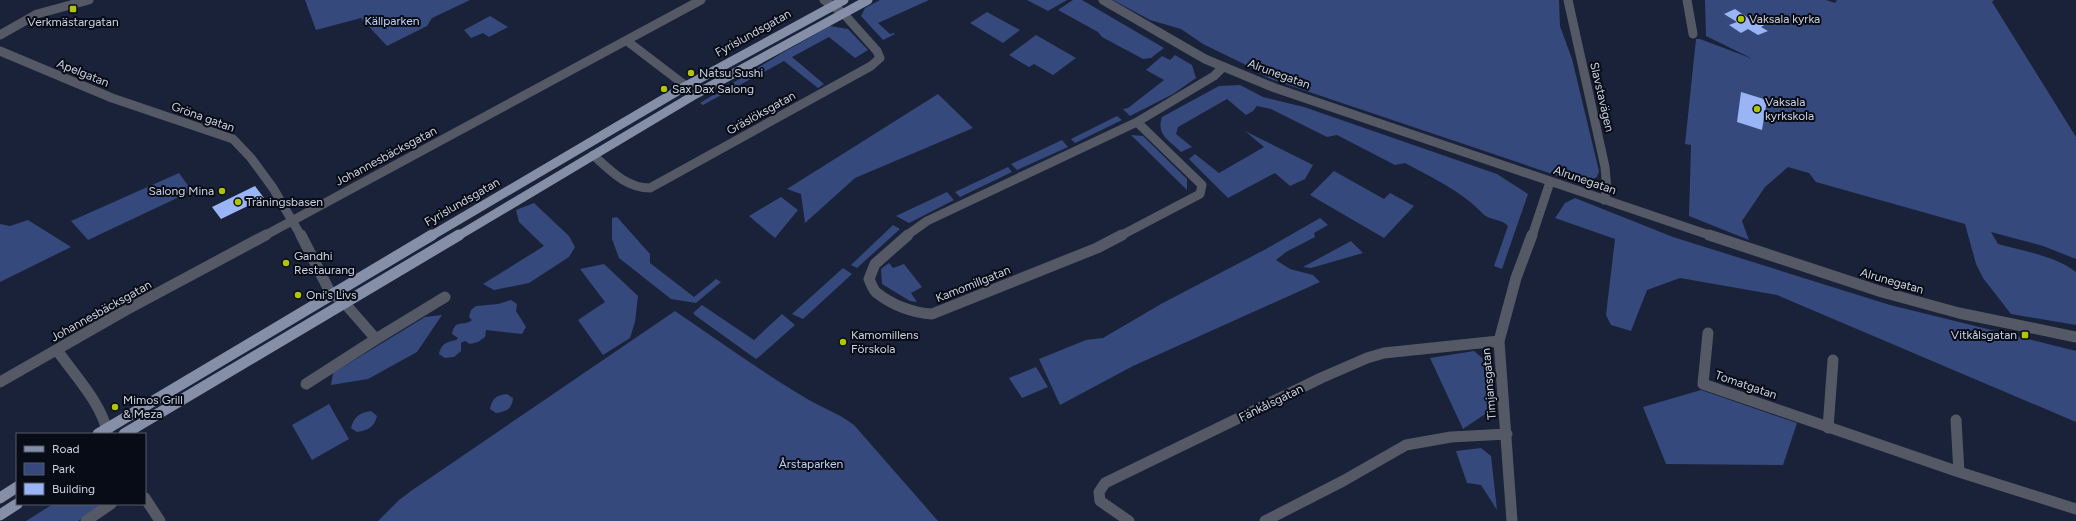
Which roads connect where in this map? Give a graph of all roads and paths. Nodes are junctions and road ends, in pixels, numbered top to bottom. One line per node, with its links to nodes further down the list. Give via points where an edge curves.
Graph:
1 (89, 0): 12 (street, via 36,14)
2 (701, 0): 13 (street, Johannesbäcksgatan)
3 (824, 0): 9 (street, Gräslöksgatan)
4 (844, 0): 9 (main road, Fyrislundsgatan)
5 (868, 0): 10 (main road)
6 (1103, 0): 15 (street, Alrunegatan)
7 (1568, 0): 21 (street, Slavstavägen, via 1605,167 1607,190)
8 (1687, 0): 11 (street)
9 (833, 6): 10 (street, Gräslöksgatan); 16 (main road, Fyrislundsgatan)
10 (843, 13): 19 (main road, via 696,94); 19 (street, Gräslöksgatan, via 880,55 871,66 650,188 630,185)
11 (1693, 34)
12 (0, 35)
13 (626, 41): 16 (street); 22 (street, Johannesbäcksgatan)
14 (0, 51): 17 (street, Apelgatan)
15 (1223, 67): 18 (street, Kamomillgatan, via 1214,76); 20 (street, Alrunegatan)
16 (686, 86): 23 (main road, Fyrislundsgatan)
17 (158, 115): 22 (street, Gröna gatan, via 233,139 252,158)
18 (1137, 122): 18 (street, Kamomillgatan, via 927,221 899,241 875,264 869,279 876,292 915,313 932,314 1097,248 1200,194 1202,185)
19 (593, 155): 25 (main road)
20 (1550, 182): 21 (street, Alrunegatan); 29 (street, Timjansgatan, via 1516,278)
21 (1604, 200): 27 (street, Alrunegatan, via 1882,292 1959,313)
22 (294, 221): 23 (street, Gröna gatan, via 326,286); 30 (street, Johannesbäcksgatan)
23 (333, 294): 25 (street, Gröna gatan); 36 (main road, Fyrislundsgatan)
24 (445, 297): 28 (street)
25 (343, 304): 28 (street); 37 (main road)
26 (1708, 333): 35 (street, Tomatgatan, via 1703,384)
27 (2076, 337)
28 (376, 339): 33 (street)
29 (1499, 341): 38 (street, Timjansgatan); 49 (street, Fänkålsgatan, via 1384,353 1367,358 1105,483 1099,492 1100,501)
30 (56, 350): 32 (street, Johannesbäcksgatan); 36 (street, via 101,415)
31 (1833, 360): 35 (street)
32 (0, 382)
33 (306, 384)
34 (1956, 420): 39 (street)
35 (1828, 428): 39 (street, Tomatgatan)
36 (104, 432)
37 (126, 433)
38 (1507, 434): 50 (street, via 1451,437 1406,445); 51 (street, Timjansgatan)
39 (1959, 472): 45 (street, Tomatgatan)
40 (16, 487): 41 (main road)
41 (0, 498)
42 (146, 500): 48 (street)
43 (16, 505): 46 (main road)
44 (110, 505): 47 (street)
45 (2076, 509)
46 (0, 515)
47 (86, 521)
48 (160, 521)
49 (1129, 521)
50 (1265, 521)
51 (1512, 521)

